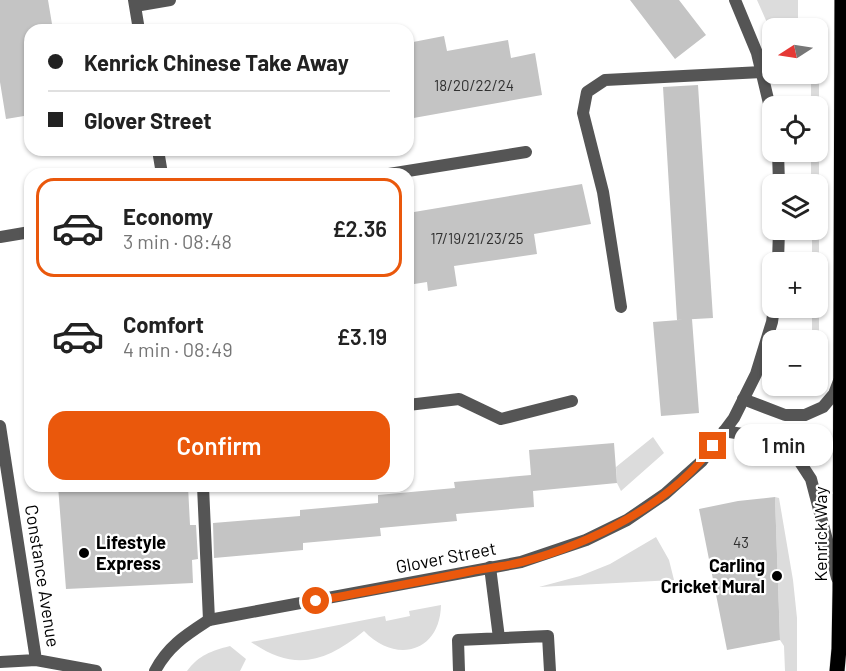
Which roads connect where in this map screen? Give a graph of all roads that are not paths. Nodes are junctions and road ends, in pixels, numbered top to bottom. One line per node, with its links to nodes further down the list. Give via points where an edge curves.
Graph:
1 (170, 0): 4 (street)
2 (735, 0): 6 (street)
3 (842, 0): 13 (main road, Kenrick Way)
4 (135, 3): 5 (street)
5 (138, 24)
6 (762, 72): 11 (street, via 605,80 587,92 583,112 603,192)
7 (526, 152): 8 (street)
8 (414, 170)
9 (24, 233): 10 (street)
10 (0, 237)
11 (621, 307)
12 (773, 318): 14 (street, Glover Street, via 756,374)
13 (840, 375): 14 (street, via 834,394 823,407 806,415 785,415); 21 (main road, Kenrick Way)
14 (743, 399): 18 (street, Glover Street)
15 (572, 400): 16 (street, via 501,419 459,399)
16 (414, 404)
17 (0, 430): 24 (street, Constance Avenue)
18 (724, 431): 20 (street, Glover Street, via 702,461 665,494 627,520 543,555); 21 (street, via 780,445 798,459 811,479)
19 (203, 492): 22 (street)
20 (490, 567): 22 (street, Glover Street); 23 (street)
21 (840, 591): 30 (main road, Kenrick Way)
22 (209, 620): 27 (street, Glover Street, via 178,640)
23 (499, 638): 28 (street, via 458,640); 29 (street, via 548,636)
24 (36, 660): 25 (street); 26 (street)
25 (0, 662)
26 (96, 671)
27 (155, 671)
28 (459, 671)
29 (550, 671)
30 (837, 671)

